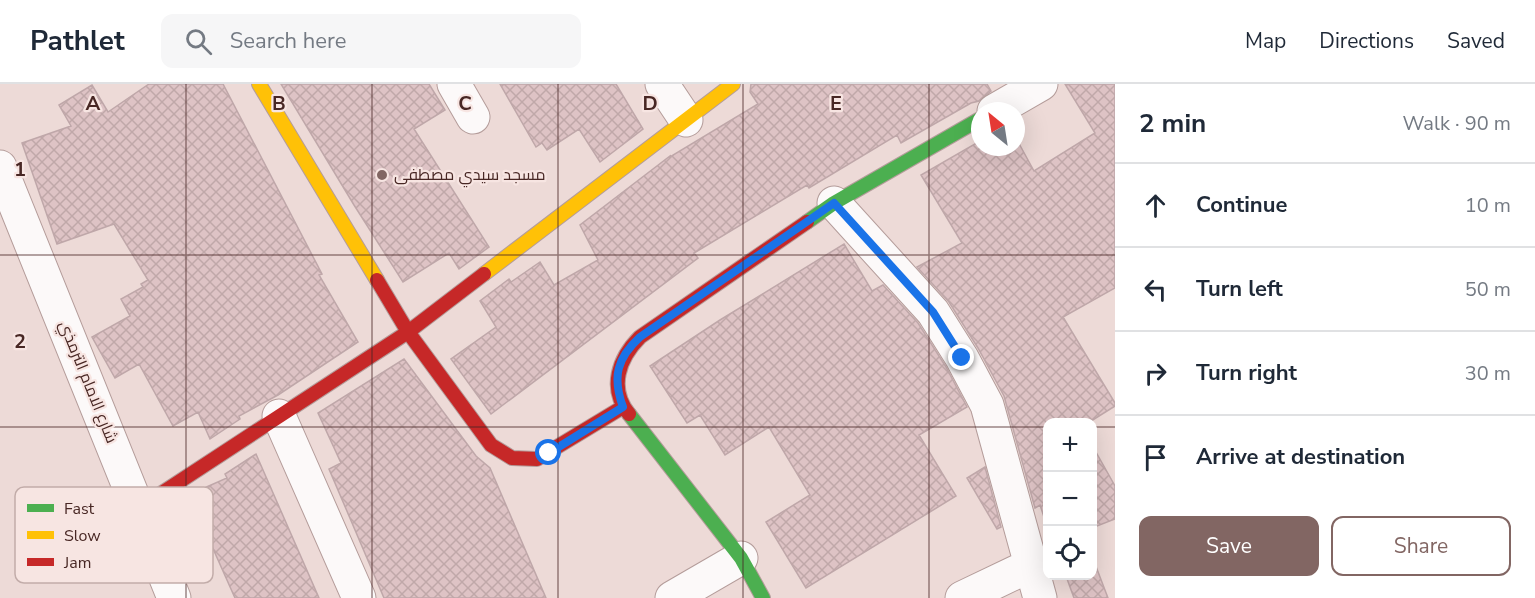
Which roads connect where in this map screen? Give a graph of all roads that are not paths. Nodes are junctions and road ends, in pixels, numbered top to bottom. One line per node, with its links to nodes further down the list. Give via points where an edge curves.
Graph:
1 (259, 84): 12 (street)
2 (454, 84): 7 (street)
3 (662, 84): 8 (street)
4 (733, 84): 8 (street)
5 (1041, 84): 6 (street)
6 (1010, 102)
7 (473, 117)
8 (686, 120): 12 (street)
9 (971, 124): 11 (street)
10 (0, 167): 15 (street, شارع الامام الترمذي)
11 (834, 203): 13 (street, via 640,337 621,361 617,376 617,392); 18 (street, via 933,312 962,358 987,405)
12 (408, 332): 13 (street, via 491,445 512,459 537,459); 14 (street)
13 (623, 407): 17 (street)
14 (279, 416): 16 (street); 21 (street)
15 (130, 487)
16 (170, 487)
17 (741, 558): 22 (street); 23 (street)
18 (1031, 565): 24 (street); 25 (street)
19 (168, 583): 20 (street, شارع الامام الترمذي)
20 (174, 598)
21 (358, 598)
22 (672, 598)
23 (763, 598)
24 (962, 598)
25 (1040, 598)

